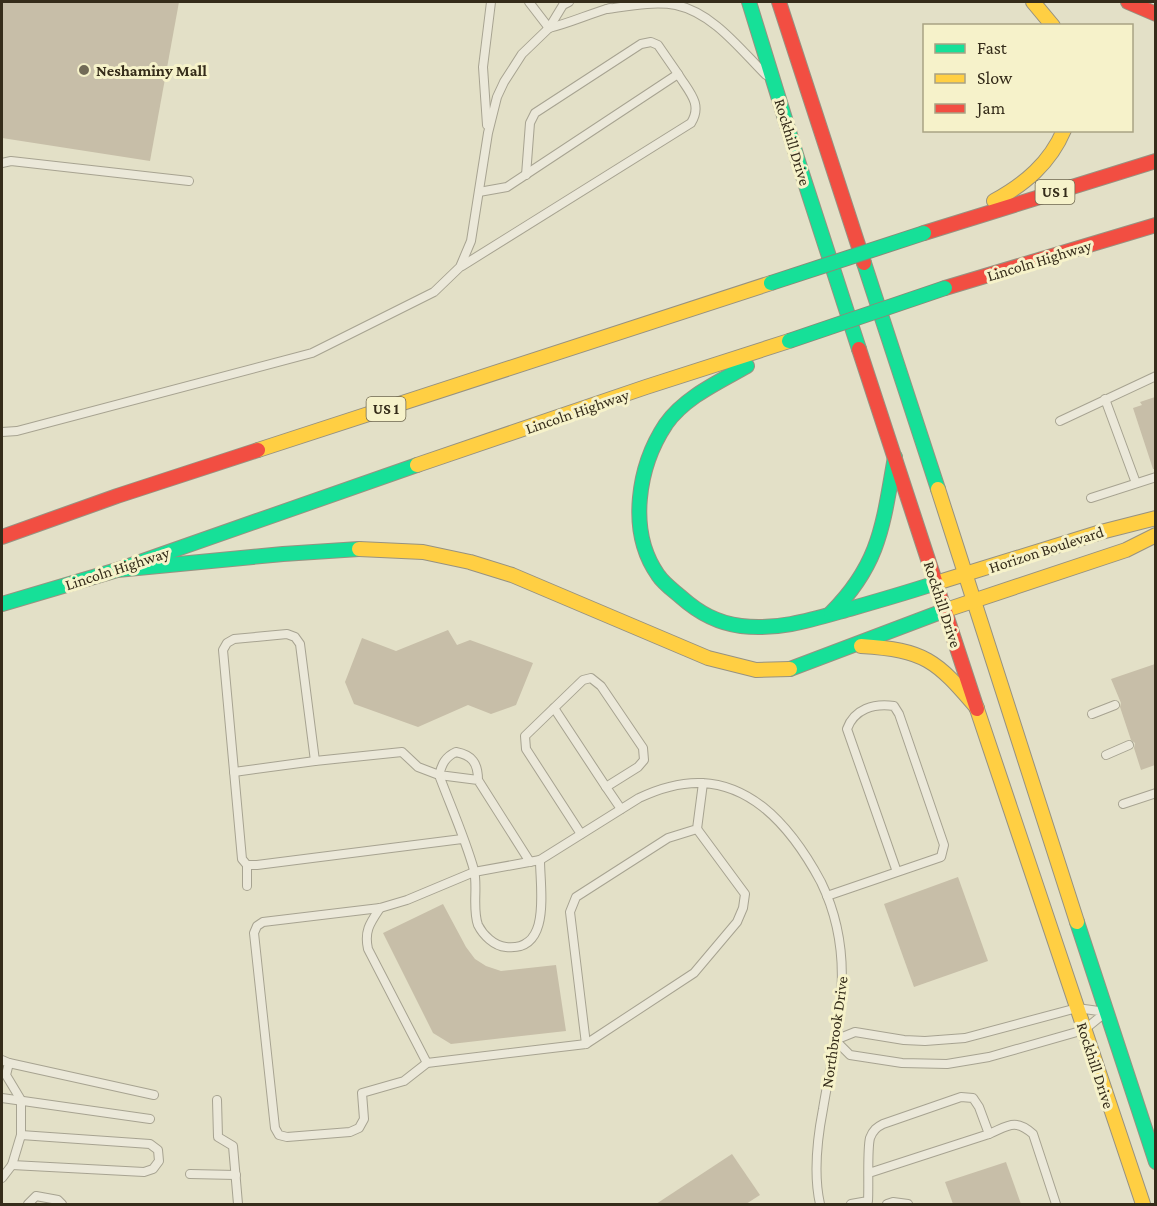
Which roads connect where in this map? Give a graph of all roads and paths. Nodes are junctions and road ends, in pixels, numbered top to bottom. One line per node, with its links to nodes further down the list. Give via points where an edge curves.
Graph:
1 (491, 2): 16 (lane, via 483,67)
2 (529, 2): 12 (lane)
3 (569, 2): 12 (lane, via 562,5)
4 (641, 2): 9 (lane)
5 (749, 2): 14 (main road, Rockhill Drive)
6 (779, 2): 38 (main road, Rockhill Drive)
7 (1033, 2): 11 (main road)
8 (1128, 2): 10 (main road)
9 (607, 9): 12 (lane); 14 (lane, via 653,3 688,10 722,31)
10 (1155, 14)
11 (1051, 24)
12 (549, 28): 16 (lane, via 522,54 504,82)
13 (678, 74): 19 (lane); 19 (lane, via 658,45 641,44 535,113 530,123); 24 (lane, via 697,106 691,123)
14 (775, 85): 30 (main road, Rockhill Drive)
15 (1063, 132): 22 (main road, via 1033,175 1007,195)
16 (488, 133): 21 (lane)
17 (1155, 161): 22 (main road, US 1)
18 (2, 163): 20 (lane)
19 (526, 175): 21 (lane, via 507,187)
20 (189, 181)
21 (478, 192): 24 (lane, via 471,240)
22 (954, 223): 36 (main road, US 1, bridge)
23 (1155, 225): 25 (main road, Lincoln Highway, bridge, via 945,288)
24 (460, 267): 29 (lane, via 434,292 312,353)
25 (789, 341): 37 (main road, Lincoln Highway); 43 (main road, Horizon Boulevard, via 702,392 667,423 645,472 639,525 657,573 672,590 722,623 790,626)
26 (1155, 376): 27 (lane)
27 (1105, 399): 28 (lane); 32 (lane)
28 (1060, 421)
29 (2, 432)
30 (895, 457): 39 (main road, Rockhill Drive); 43 (main road, via 873,554 853,590)
31 (1155, 477): 32 (lane)
32 (1136, 483): 33 (lane)
33 (1091, 498)
34 (1155, 518): 38 (main road, Horizon Boulevard, via 1118,526)
35 (1155, 535): 40 (main road, Horizon Boulevard, via 1126,550)
36 (2, 537)
37 (117, 570): 41 (main road, Lincoln Highway); 44 (main road, Horizon Boulevard, via 356,549 423,552 512,575 735,666 772,671)
38 (967, 576): 39 (main road, Horizon Boulevard); 40 (main road, Rockhill Drive)
39 (936, 583): 42 (main road, Rockhill Drive); 43 (main road, Horizon Boulevard)
40 (975, 600): 42 (main road, Horizon Boulevard); 72 (main road, Rockhill Drive)
41 (2, 604)
42 (946, 610): 44 (main road, Horizon Boulevard); 47 (main road, Rockhill Drive)
43 (830, 615)
44 (857, 645): 47 (main road, via 895,648 924,657)
45 (1115, 705): 48 (lane)
46 (554, 708): 56 (lane); 56 (lane, via 582,680 591,678 601,686 643,748 644,760 638,767); 61 (lane, via 525,736 526,749)
47 (977, 708): 71 (main road, Rockhill Drive)
48 (1092, 714)
49 (1129, 745): 50 (lane)
50 (1106, 754)
51 (315, 761): 52 (lane); 52 (lane, via 300,644 287,634 234,639 223,650); 53 (lane, via 402,752 418,767)
52 (234, 772): 65 (lane, via 242,859)
53 (439, 775): 54 (lane); 54 (lane, via 448,756 456,752 474,761); 62 (lane)
54 (478, 780): 64 (lane)
55 (703, 783): 59 (lane, Northbrook Drive, via 671,785); 60 (lane); 69 (lane, Northbrook Drive, via 741,793 771,814 803,852)
56 (606, 787): 59 (lane)
57 (1155, 793): 58 (lane)
58 (1123, 804)
59 (621, 809): 61 (lane, Northbrook Drive)
60 (697, 830): 75 (lane, via 668,838 576,897 570,912); 75 (lane, via 746,894 737,922 694,973)
61 (581, 834): 63 (lane, Northbrook Drive)
62 (462, 839): 65 (lane); 66 (lane)
63 (540, 860): 64 (lane); 66 (lane, via 540,922 536,936 515,947 493,942 477,922)
64 (530, 862): 66 (lane)
65 (247, 865): 68 (lane)
66 (474, 872): 70 (lane)
67 (897, 872): 67 (lane, via 941,856 944,845 899,714 894,706 881,704 857,712 847,729); 69 (lane)
68 (248, 886)
69 (827, 896): 74 (lane, Northbrook Drive, via 843,959)
70 (380, 908): 77 (lane, via 367,927 368,949); 77 (lane, via 263,922 257,926 254,933 279,1135 350,1132 359,1128 364,1119 362,1093 404,1081)
71 (1077, 1008): 72 (lane); 73 (main road, Rockhill Drive); 74 (lane, via 965,1038 904,1040 855,1032)
72 (1106, 1012): 73 (lane); 85 (main road, Rockhill Drive)
73 (1084, 1030): 74 (lane, via 989,1057 947,1064 902,1064 850,1055); 100 (main road, Rockhill Drive)
74 (835, 1040): 95 (lane, Northbrook Drive, via 817,1147)
75 (586, 1044): 77 (lane)
76 (5, 1061): 78 (lane); 80 (lane, via 6,1075)
77 (427, 1063)
78 (154, 1095)
79 (2, 1098): 80 (lane)
80 (21, 1100): 82 (lane); 83 (lane)
81 (217, 1100): 89 (lane, via 218,1137 233,1146)
82 (150, 1119)
83 (21, 1134): 86 (lane); 86 (lane, via 150,1144 158,1150 159,1161 144,1172)
84 (989, 1134): 87 (lane); 87 (lane, via 973,1098 961,1097 875,1129 870,1138); 99 (lane, via 1014,1123 1033,1134)
85 (1155, 1162)
86 (12, 1164): 90 (lane)
87 (869, 1173): 91 (lane)
88 (190, 1174): 89 (lane)
89 (236, 1175): 94 (lane)
90 (2, 1178)
91 (869, 1203): 96 (lane)
92 (28, 1204): 93 (lane, via 36,1196)
93 (62, 1204)
94 (238, 1204)
95 (820, 1204)
96 (851, 1204)
97 (887, 1204): 98 (lane)
98 (908, 1204)
99 (1056, 1204)
100 (1143, 1204)

